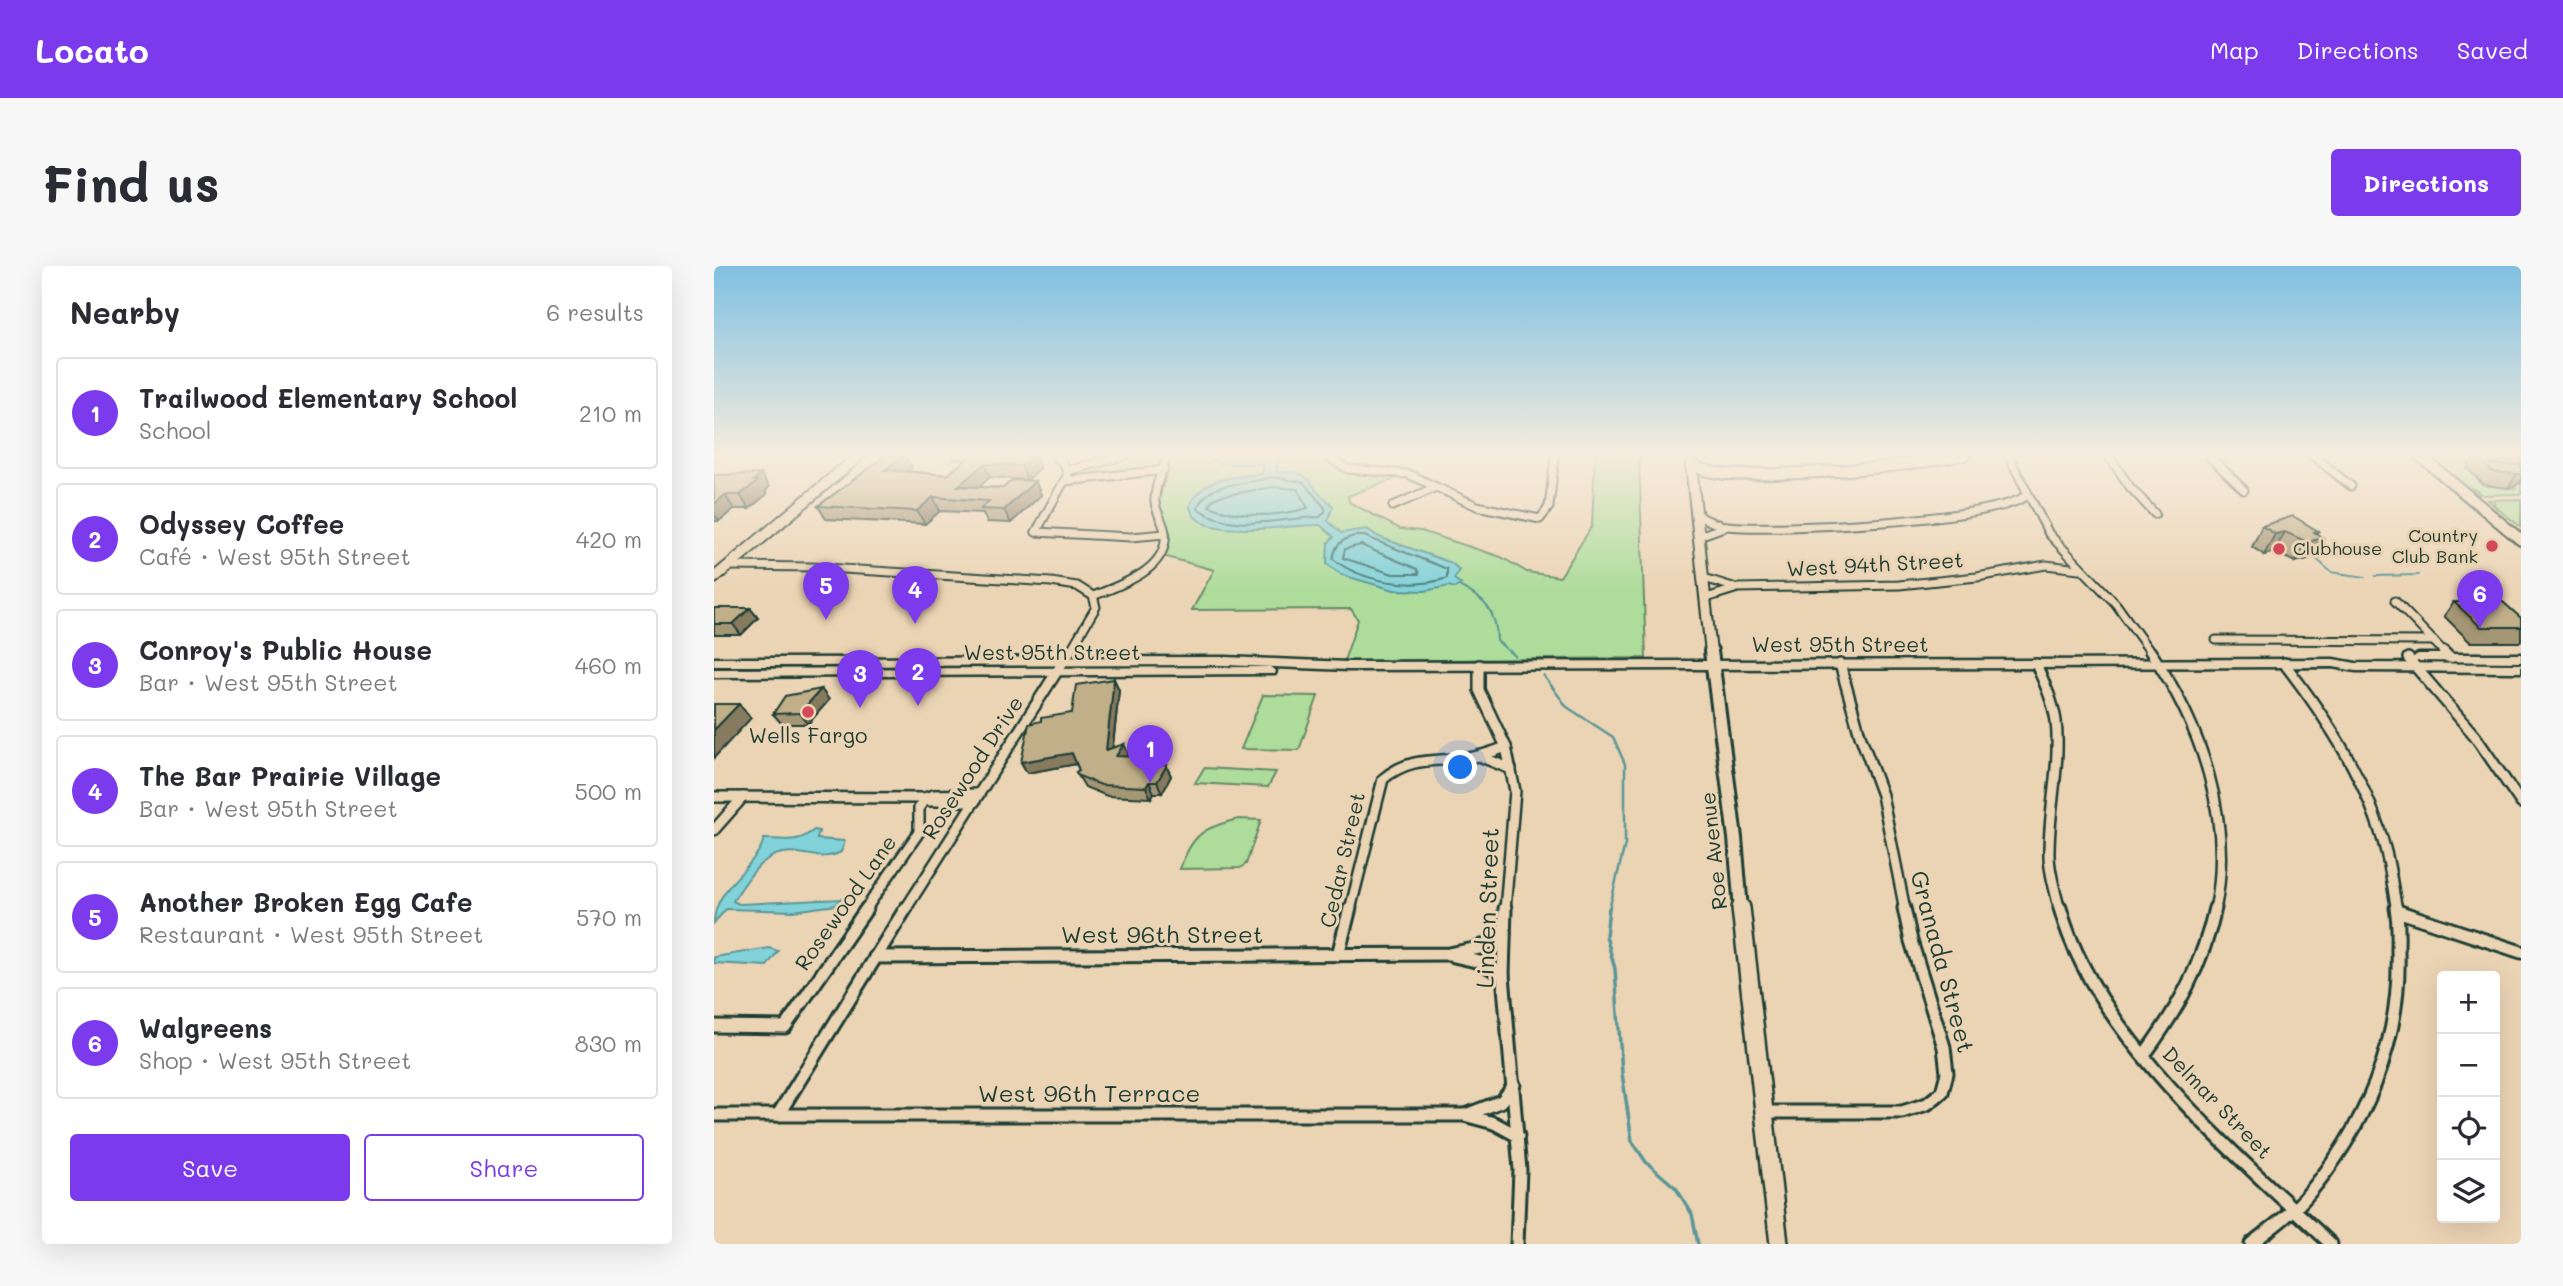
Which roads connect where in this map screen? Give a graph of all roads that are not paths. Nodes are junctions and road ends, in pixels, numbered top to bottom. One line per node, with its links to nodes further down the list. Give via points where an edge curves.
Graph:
1 (807, 501): 23 (main road)
2 (1054, 501): 18 (street, via 1036,532 1130,537)
3 (1157, 501): 18 (street)
4 (1405, 501): 13 (street)
5 (1465, 501): 6 (street, via 1540,519)
6 (1550, 501)
7 (1695, 501): 15 (main road, Roe Avenue)
8 (2020, 501): 12 (street)
9 (2029, 501): 16 (street, Delmar Street)
10 (2143, 501): 14 (street)
11 (2474, 501): 20 (main road)
12 (2004, 505): 16 (street); 17 (street, via 1874,523)
13 (1393, 506)
14 (2155, 514)
15 (1697, 515): 17 (street); 19 (main road, Roe Avenue)
16 (2036, 516): 21 (street, Delmar Street)
17 (1726, 526): 19 (street)
18 (1165, 534): 29 (street, via 1160,555 1149,567)
19 (1699, 536): 26 (main road, Roe Avenue)
20 (2521, 540)
21 (2063, 551): 22 (street, West 94th Street); 24 (street, Delmar Street)
22 (2046, 565): 24 (street, West 94th Street); 28 (street, West 94th Street, via 1899,585)
23 (731, 566): 25 (street); 27 (main road); 29 (street, via 1051,582 1077,586)
24 (2081, 570): 37 (street, Delmar Street, via 2125,615)
25 (714, 578)
26 (1704, 578): 28 (street); 30 (main road, Roe Avenue)
27 (714, 587)
28 (1738, 588): 30 (street, West 94th Street)
29 (1093, 596): 44 (street, Rosewood Drive, via 1094,614)
30 (1706, 598): 43 (main road, Roe Avenue)
31 (2395, 601): 33 (street)
32 (2216, 640): 33 (street)
33 (2434, 641): 34 (street)
34 (2450, 658): 35 (main road, West 95th Street); 39 (main road, West 95th Street)
35 (2521, 658)
36 (714, 663): 44 (main road, West 95th Street)
37 (2156, 663): 38 (main road, West 95th Street); 41 (main road, West 95th Street); 64 (street, Delmar Street, via 2187,715 2210,771 2220,820 2221,882 2204,953 2188,989)
38 (2284, 663): 39 (main road, West 95th Street); 56 (street, via 2331,727 2364,789 2387,854)
39 (2413, 663): 45 (main road, West 95th Street); 54 (street, via 2475,736)
40 (1840, 664): 41 (main road, West 95th Street); 43 (main road, West 95th Street); 66 (street, Granada Street, via 1882,795 1911,941 1949,1065 1948,1080 1932,1102 1920,1109)
41 (2036, 664): 64 (street, via 2056,722 2048,831 2053,887 2089,979)
42 (1479, 665): 43 (main road, West 95th Street); 44 (main road, West 95th Street, via 1281,671); 47 (street, Linden Street, via 1479,690)
43 (1712, 665): 66 (main road, Roe Avenue)
44 (1061, 666): 46 (main road, West 95th Street); 53 (street, Rosewood Drive)
45 (2521, 668)
46 (714, 673)
47 (1506, 747): 48 (street, Cedar Street); 49 (street, Linden Street)
48 (1479, 756): 49 (street); 60 (street, Cedar Street, via 1410,760 1383,779)
49 (1511, 769): 57 (street, Linden Street, via 1515,798)
50 (714, 797): 51 (street)
51 (743, 797): 52 (street); 55 (street)
52 (925, 798): 53 (street); 63 (street, Rosewood Lane, via 919,808 919,832 785,1027)
53 (977, 798): 61 (street, Rosewood Drive)
54 (2521, 803)
55 (714, 830)
56 (2397, 911): 58 (street); 71 (street, via 2398,990 2384,1066 2357,1132 2328,1173)
57 (1504, 933): 59 (street, West 96th Street, via 1479,948); 62 (street, Linden Street)
58 (2521, 952)
59 (1449, 954): 60 (street, West 96th Street); 62 (street, West 96th Street, via 1480,962)
60 (1338, 955): 61 (street, West 96th Street)
61 (875, 957): 68 (street, Rosewood Drive)
62 (1503, 975): 65 (street, Linden Street)
63 (714, 1027)
64 (2144, 1055): 71 (street, Delmar Street)
65 (1514, 1085): 69 (street, West 96th Terrace, via 1502,1101); 70 (street, Linden Street)
66 (1764, 1112): 73 (main road, Roe Avenue)
67 (714, 1115): 68 (street, West 96th Terrace)
68 (778, 1115): 69 (street, West 96th Terrace)
69 (1464, 1115): 70 (street, West 96th Terrace)
70 (1518, 1136): 72 (street, Linden Street)
71 (2294, 1208): 74 (street); 75 (street, Delmar Street)
72 (1517, 1244)
73 (1779, 1244)
74 (2251, 1244)
75 (2331, 1244)

